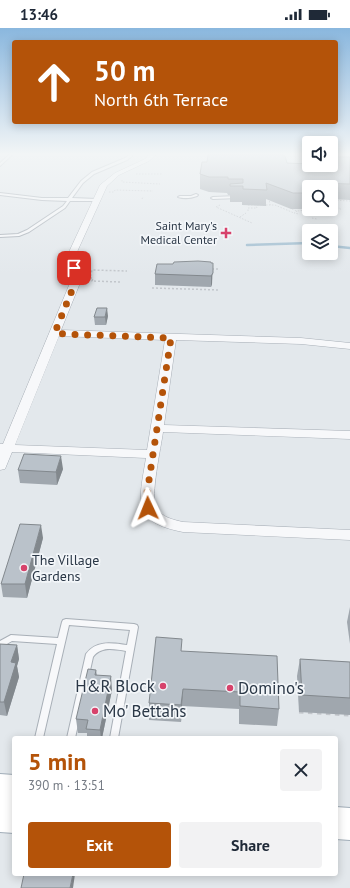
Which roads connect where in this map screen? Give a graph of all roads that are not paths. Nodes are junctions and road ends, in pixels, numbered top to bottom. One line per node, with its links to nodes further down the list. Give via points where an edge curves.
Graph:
1 (1, 194): 9 (lane)
2 (74, 194): 9 (lane)
3 (100, 194): 10 (street)
4 (196, 195): 5 (lane)
5 (180, 196)
6 (240, 197): 8 (lane)
7 (213, 198): 8 (lane)
8 (220, 198): 11 (lane)
9 (70, 200): 10 (lane); 12 (lane, via 28,232 15,236)
10 (97, 200): 13 (street, via 73,252 75,283)
11 (219, 204)
12 (0, 236)
13 (55, 332): 14 (street); 18 (street)
14 (171, 338): 15 (street, via 301,341); 16 (street)
15 (350, 346)
16 (157, 428): 17 (street); 19 (street)
17 (350, 435)
18 (4, 448): 19 (street); 20 (street)
19 (152, 454): 21 (street, via 147,493 148,508 157,518 169,525)
20 (0, 466)
21 (350, 535)
22 (61, 641): 23 (lane, via 11,638); 24 (lane, via 66,622 134,627); 25 (lane)
23 (0, 645)
24 (130, 648): 26 (lane, via 97,647 88,656); 27 (lane)
25 (38, 736)
26 (71, 736)
27 (114, 736)
28 (0, 788): 29 (main road)
29 (12, 789)
30 (0, 817): 31 (main road)
31 (12, 818)
32 (338, 823): 33 (main road)
33 (350, 824)

